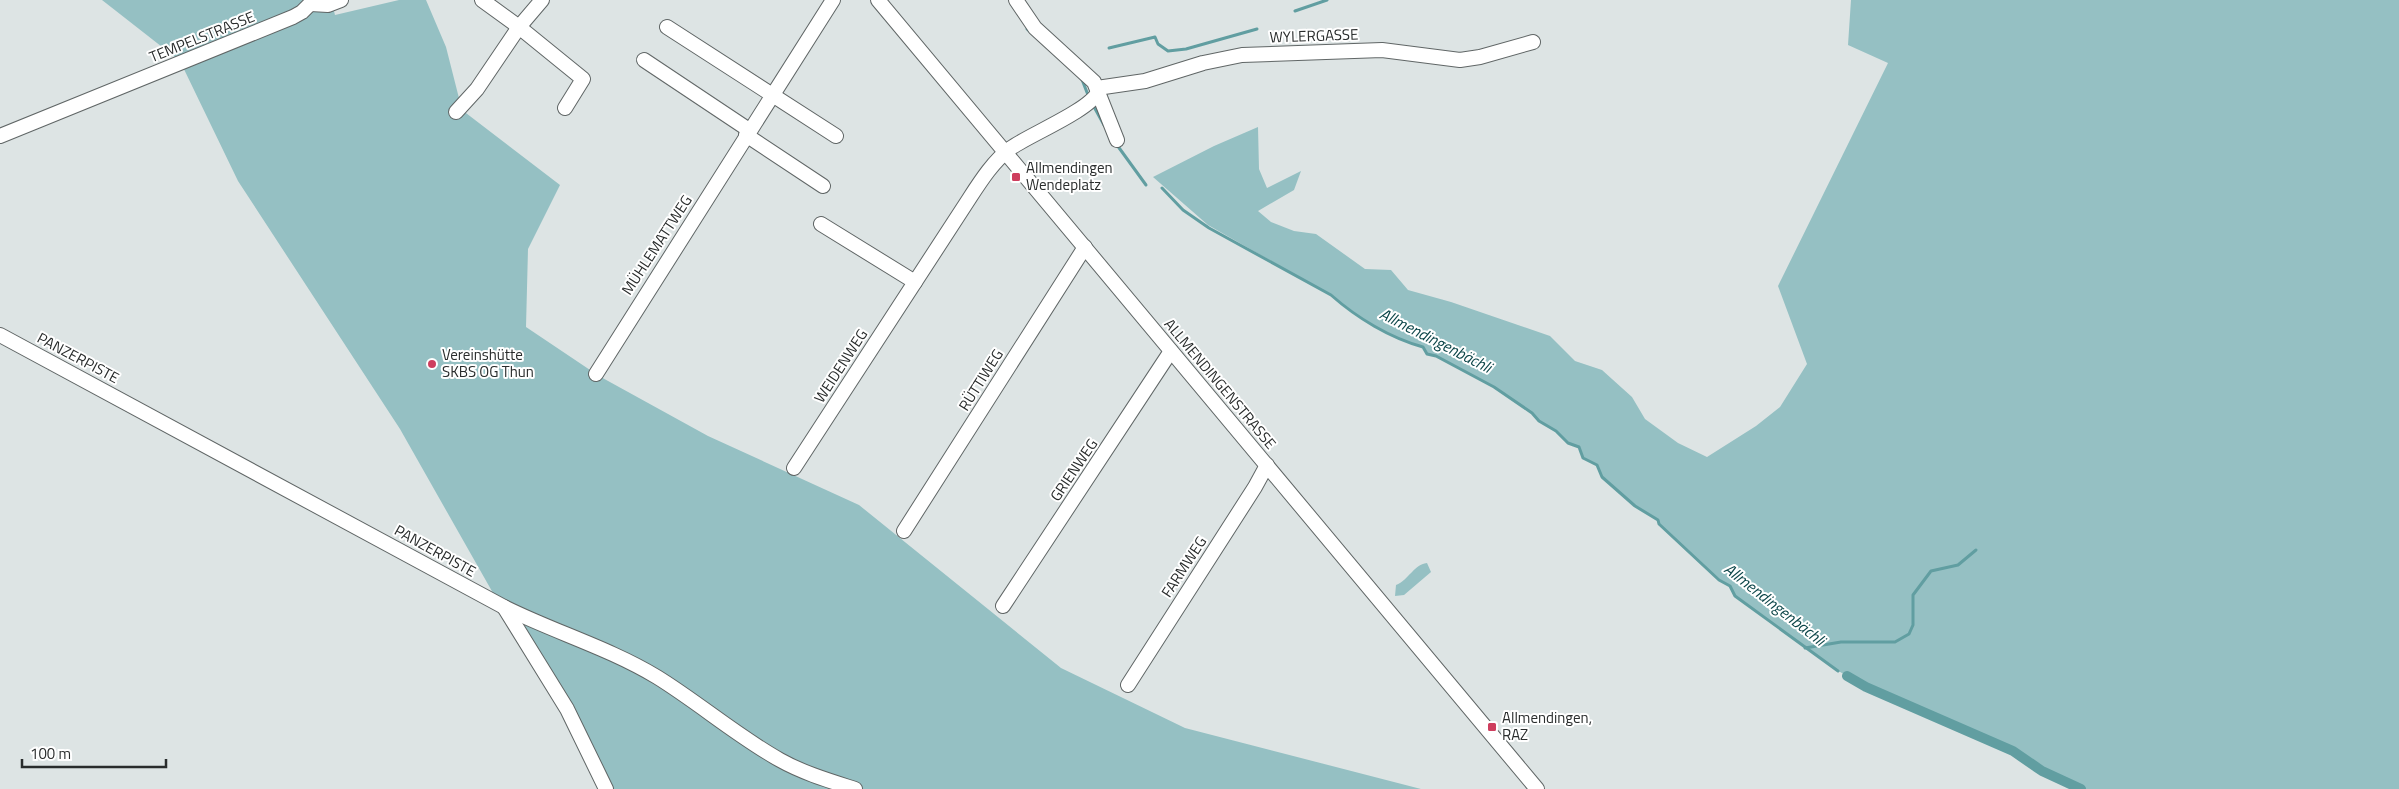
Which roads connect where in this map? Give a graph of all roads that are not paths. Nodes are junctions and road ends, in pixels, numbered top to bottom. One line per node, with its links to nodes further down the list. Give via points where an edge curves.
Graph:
1 (341, 0): 7 (street, via 328,5)
2 (482, 0): 8 (street)
3 (542, 0): 8 (street)
4 (833, 0): 13 (street, MÜHLEMATTWEG)
5 (878, 0): 20 (street, ALLMENDINGENSTRASSE)
6 (1016, 0): 12 (street, via 1034,28 1084,71)
7 (312, 2): 17 (street, TEMPELSTRASSE, via 293,17)
8 (519, 27): 14 (street, via 583,79); 15 (street, via 477,89)
9 (667, 28): 13 (street)
10 (1533, 42): 12 (street, WYLERGASSE, via 1460,60 1382,50 1242,55 1146,81)
11 (644, 60): 16 (street)
12 (1098, 90): 19 (street); 20 (street, via 1086,104)
13 (772, 96): 16 (street, MÜHLEMATTWEG); 18 (street)
14 (565, 108)
15 (456, 112)
16 (748, 132): 21 (street); 27 (street, MÜHLEMATTWEG)
17 (0, 136)
18 (836, 136)
19 (1117, 140)
20 (1004, 153): 23 (street, ALLMENDINGENSTRASSE); 24 (street, WEIDENWEG, via 978,186)
21 (823, 186)
22 (821, 224): 24 (street)
23 (1085, 247): 26 (street, ALLMENDINGENSTRASSE); 30 (street, RÜTTIWEG)
24 (916, 282): 29 (street, WEIDENWEG)
25 (0, 335): 32 (street, PANZERPISTE)
26 (1171, 352): 28 (street, ALLMENDINGENSTRASSE); 31 (street, GRIENWEG)
27 (596, 374)
28 (1267, 465): 33 (street, FARMWEG); 36 (street, ALLMENDINGENSTRASSE)
29 (794, 468)
30 (904, 531)
31 (1003, 606)
32 (504, 607): 34 (street, via 567,709); 35 (street, PANZERPISTE, via 635,665 658,677 782,761)
33 (1128, 685)
34 (606, 789)
35 (855, 789)
36 (1537, 789)

